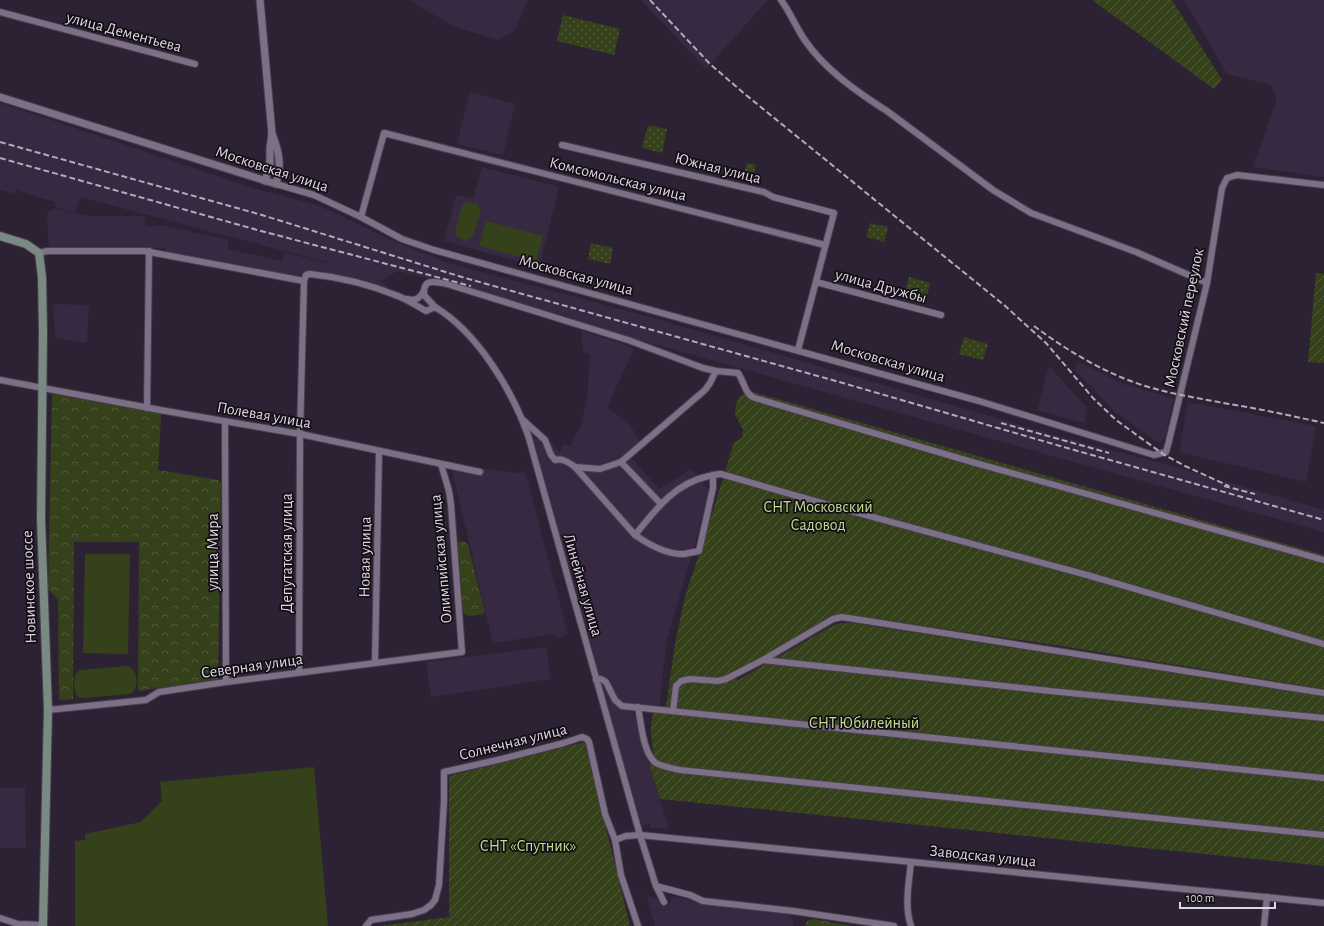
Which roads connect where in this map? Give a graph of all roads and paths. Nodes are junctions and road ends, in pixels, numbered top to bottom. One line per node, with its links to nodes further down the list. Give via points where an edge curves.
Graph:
1 (260, 0): 6 (street)
2 (781, 0): 18 (street, via 804,39 824,64 992,190 1031,213 1136,252)
3 (0, 12): 4 (street, улица Дементьева)
4 (195, 64)
5 (0, 97): 8 (street, Московская улица)
6 (272, 134): 8 (street, via 270,165); 9 (street, via 278,148 280,172)
7 (562, 145): 13 (street, Южная улица, via 764,192 773,197 834,213)
8 (265, 181): 9 (street, Московская улица)
9 (276, 184): 11 (street, Московская улица, via 314,195)
10 (1324, 185): 18 (street, Московский переулок, via 1237,174 1228,178 1222,188)
11 (361, 217): 13 (street, Комсомольская улица, via 384,133); 23 (street, Московская улица, via 402,239 434,250)
12 (0, 236): 14 (main road)
13 (825, 245): 17 (street)
14 (40, 251): 15 (street); 26 (main road, Новинское шоссе)
15 (148, 251): 16 (street); 27 (street)
16 (304, 281): 20 (street, via 306,275 320,275); 30 (street, Депутатская улица)
17 (816, 282): 22 (street, улица Дружбы); 23 (street)
18 (1206, 283): 32 (street, Московский переулок, via 1166,452)
19 (424, 291): 20 (street, via 416,300); 21 (street); 24 (street, via 425,286 433,281 447,284 628,340)
20 (400, 297): 21 (street, via 426,311)
21 (431, 308): 28 (street, Линейная улица, via 442,312 473,340 504,383)
22 (941, 315)
23 (798, 350): 32 (street, Московская улица, via 986,403)
24 (716, 371): 33 (street, via 704,390); 40 (street, via 738,373 748,393 755,398 972,462)
25 (0, 380): 26 (street, Полевая улица)
26 (42, 387): 27 (street, Полевая улица); 50 (main road, Новинское шоссе, via 41,519)
27 (147, 408): 29 (street, Полевая улица)
28 (523, 419): 35 (street, via 545,440 555,460 566,461); 46 (street, Линейная улица)
29 (225, 422): 30 (street, Полевая улица); 47 (street, улица Мира)
30 (300, 434): 31 (street, Полевая улица); 45 (street, Депутатская улица)
31 (379, 451): 34 (street, Полевая улица); 44 (street, Новая улица)
32 (1154, 455)
33 (621, 462): 35 (street, via 600,469); 38 (street)
34 (441, 464): 36 (street, Полевая улица); 42 (street, Олимпийская улица, via 451,505)
35 (575, 467): 39 (street)
36 (480, 472)
37 (713, 475): 38 (street, via 685,485 669,495); 39 (street, via 713,488 699,551 675,553 660,549); 41 (street, via 722,474 1073,571)
38 (661, 504): 39 (street)
39 (635, 534)
40 (1324, 560)
41 (1324, 644)
42 (462, 652): 44 (street, Северная улица)
43 (763, 660): 48 (street, via 833,619 842,617); 51 (street, via 722,680 681,681 676,686); 52 (street)
44 (376, 663): 45 (street, Северная улица)
45 (299, 672): 47 (street, Северная улица)
46 (596, 680): 49 (street, via 606,682 619,705); 54 (street, Линейная улица)
47 (226, 682): 50 (street, Северная улица, via 159,692 146,700)
48 (1324, 693)
49 (638, 708): 51 (street); 55 (street, via 646,748 652,759 680,770)
50 (48, 710): 63 (main road, Новинское шоссе)
51 (673, 711): 53 (street)
52 (1324, 718)
53 (1324, 778)
54 (640, 835): 56 (street, Заводская улица); 57 (street, Заводская улица); 58 (street, Линейная улица)
55 (1324, 836)
56 (615, 840): 64 (street, Солнечная улица, via 606,814 589,742 582,737 444,772 439,885 435,900 424,910 371,920); 65 (street, via 621,875)
57 (911, 862): 59 (street, Заводская улица); 67 (street, via 907,911)
58 (656, 886): 60 (street, Линейная улица); 66 (street, via 703,901)
59 (1267, 897): 61 (street, Заводская улица); 68 (street)
60 (664, 902)
61 (1324, 903)
62 (0, 918): 63 (street, via 18,924)
63 (42, 925)
64 (366, 926)
65 (638, 926)
66 (894, 926)
67 (911, 926)
68 (1264, 926)

